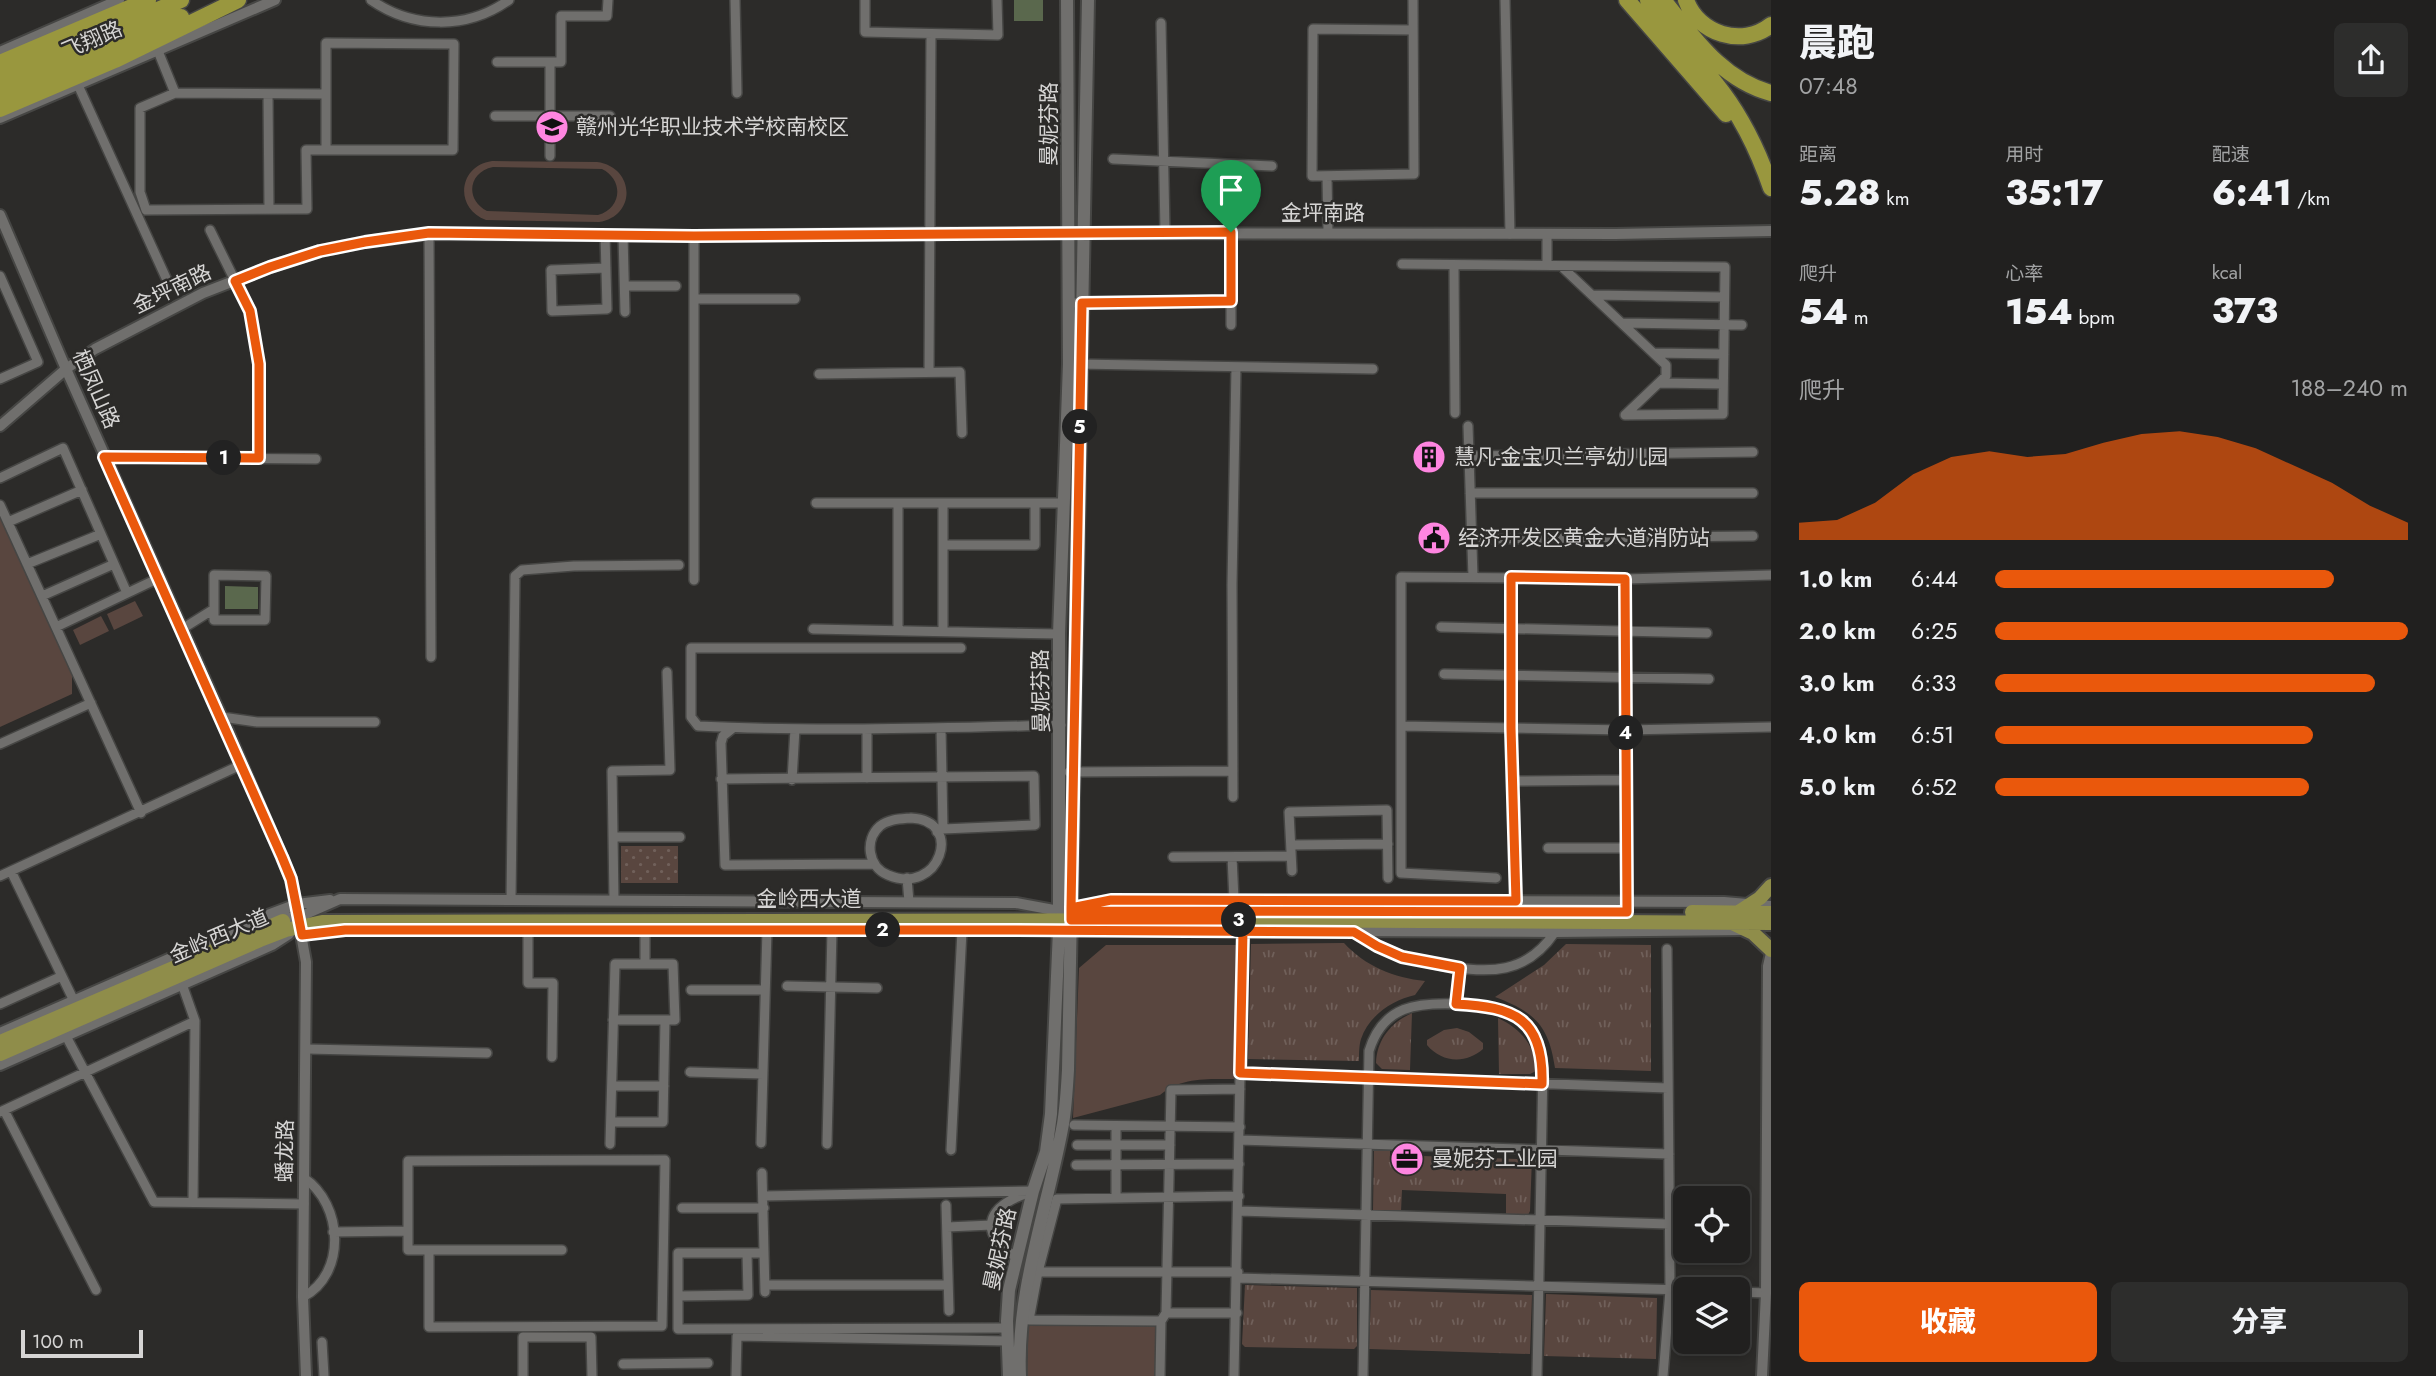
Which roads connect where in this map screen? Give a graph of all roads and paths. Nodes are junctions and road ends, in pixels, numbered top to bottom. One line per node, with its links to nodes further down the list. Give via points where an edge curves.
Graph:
1 (119, 0): 27 (street)
2 (147, 0): 28 (highway)
3 (159, 0): 31 (main road, 飞翔路)
4 (181, 0): 32 (highway)
5 (219, 0): 37 (highway)
6 (239, 0): 40 (main road, 飞翔路); 41 (highway)
7 (275, 0): 26 (street)
8 (371, 0): 9 (street, via 403,17 438,23 474,18)
9 (509, 0)
10 (608, 0): 30 (street, via 607,16 561,16 561,62)
11 (735, 0): 35 (street)
12 (865, 0): 25 (street, via 865,32)
13 (998, 0): 25 (street, via 998,35)
14 (1067, 0): 62 (main road, 曼妮芬路)
15 (1088, 0): 63 (main road, 曼妮芬路)
16 (1413, 0): 24 (street)
17 (1505, 0): 65 (street)
18 (1627, 0): 51 (highway, via 1740,131)
19 (1648, 0): 51 (highway, via 1738,115)
20 (1663, 0): 36 (highway, via 1728,73)
21 (1686, 0): 23 (highway, via 1700,23 1714,32 1747,36)
22 (1161, 23): 49 (street)
23 (1771, 25)
24 (1413, 30): 52 (street, via 1414,174); 52 (street, via 1313,29 1312,176)
25 (931, 34): 61 (street)
26 (158, 51): 33 (street); 34 (street)
27 (0, 52)
28 (0, 62)
29 (497, 62): 30 (street)
30 (550, 62): 43 (street)
31 (0, 69)
32 (0, 78)
33 (78, 85): 45 (street); 76 (street)
34 (175, 93): 38 (street); 54 (street, via 140,108 140,192 146,210)
35 (737, 93)
36 (1771, 93)
37 (0, 94)
38 (268, 94): 39 (street); 54 (street)
39 (326, 94): 46 (street); 46 (street, via 326,43 454,44 453,150)
40 (0, 103)
41 (0, 109)
42 (495, 116): 43 (street)
43 (550, 116): 44 (street); 47 (street)
44 (610, 116)
45 (0, 118)
46 (326, 150): 54 (street, via 306,150 307,209)
47 (550, 156)
48 (1113, 159): 49 (street)
49 (1164, 161): 50 (street); 58 (street)
50 (1272, 166)
51 (1765, 171): 53 (highway)
52 (1326, 176): 64 (street)
53 (1771, 188)
54 (270, 209)
55 (0, 215): 95 (street, 栖凤山路)
56 (210, 230): 77 (street)
57 (1771, 230): 66 (street, 金坪南路)
58 (1165, 232): 59 (street, 金坪南路); 63 (street, 金坪南路)
59 (1231, 232): 64 (street, 金坪南路); 84 (street)
60 (429, 233): 67 (street, 金坪南路); 77 (street, 金坪南路, via 320,251); 149 (street)
61 (929, 233): 62 (street, 金坪南路); 69 (street, 金坪南路); 97 (street)
62 (1069, 233): 63 (street, 金坪南路); 85 (main road, 曼妮芬路)
63 (1083, 233): 85 (main road, 曼妮芬路)
64 (1328, 233): 65 (street, 金坪南路)
65 (1510, 233): 66 (street, 金坪南路)
66 (1547, 234): 72 (street)
67 (605, 235): 68 (street, 金坪南路); 74 (street)
68 (624, 235): 69 (street, 金坪南路); 78 (street)
69 (694, 236): 82 (street)
70 (1402, 264): 71 (street)
71 (1454, 265): 72 (street); 102 (street)
72 (1548, 265): 73 (street)
73 (1561, 265): 80 (street); 81 (street, via 1725,267)
74 (606, 268): 74 (street, via 607,309 552,311 551,270)
75 (0, 276): 99 (street, via 37,362)
76 (166, 278)
77 (235, 281): 95 (street, 金坪南路, via 106,343); 109 (street, via 250,311 259,364)
78 (625, 286): 79 (street); 86 (street)
79 (676, 286)
80 (1592, 295): 81 (street); 87 (street)
81 (1724, 297): 88 (street)
82 (694, 299): 83 (street); 134 (street)
83 (795, 299)
84 (1231, 301): 85 (street); 89 (street)
85 (1075, 303): 93 (main road, 曼妮芬路)
86 (625, 312)
87 (1623, 323): 88 (street); 91 (street)
88 (1724, 324): 90 (street); 92 (street)
89 (1231, 325)
90 (1742, 325)
91 (1654, 353): 92 (street); 100 (street, via 1665,365 1666,376)
92 (1724, 354): 101 (street)
93 (1075, 364): 94 (street); 119 (main road, 曼妮芬路); 170 (main road, 曼妮芬路)
94 (1236, 367): 96 (street); 169 (street)
95 (66, 369): 103 (street, 金坪南路); 108 (street, 栖凤山路)
96 (1373, 369)
97 (929, 372): 98 (street); 105 (street, via 960,372)
98 (819, 374)
99 (0, 379)
100 (1660, 383): 101 (street); 101 (street, via 1625,415 1723,414)
101 (1723, 384)
102 (1455, 413)
103 (0, 426)
104 (1468, 426): 107 (street)
105 (962, 433)
106 (1753, 452): 107 (street)
107 (1469, 456): 113 (street)
108 (104, 457): 109 (street); 132 (street, 栖凤山路)
109 (259, 458): 110 (street)
110 (316, 458)
111 (0, 478): 112 (street, via 63,448)
112 (82, 491): 121 (street); 122 (street)
113 (1470, 494): 114 (street); 124 (street)
114 (1753, 494)
115 (816, 503): 116 (street)
116 (898, 503): 117 (street); 143 (street)
117 (943, 503): 118 (street); 125 (street)
118 (1035, 503): 119 (street); 125 (street, via 1035,544)
119 (1064, 503): 147 (main road, 曼妮芬路)
120 (0, 505): 121 (street)
121 (8, 522): 126 (street)
122 (101, 534): 126 (street); 127 (street)
123 (1754, 536): 124 (street)
124 (1472, 539): 130 (street)
125 (943, 544): 144 (street)
126 (27, 564): 136 (street)
127 (114, 564): 135 (street); 136 (street)
128 (679, 565): 197 (street, via 574,566 522,570 515,576)
129 (1771, 575): 133 (street)
130 (1473, 577): 131 (street); 159 (street, via 1401,576)
131 (1511, 577): 133 (street); 142 (street)
132 (159, 578): 135 (street); 140 (street, 栖凤山路)
133 (1625, 579): 145 (street)
134 (694, 580)
135 (127, 593): 138 (street)
136 (42, 596): 138 (street)
137 (214, 609): 137 (street, via 214,575 266,576 265,620 214,620); 140 (street)
138 (56, 627): 155 (street)
139 (1441, 627): 142 (street)
140 (182, 629): 156 (street, 栖凤山路)
141 (813, 629): 143 (street)
142 (1511, 629): 145 (street); 152 (street)
143 (898, 630): 144 (street)
144 (943, 631): 147 (street)
145 (1625, 631): 146 (street); 153 (street)
146 (1707, 633)
147 (1059, 634): 158 (main road, 曼妮芬路)
148 (961, 648): 161 (street, via 691,648 691,717 698,726)
149 (430, 656)
150 (667, 672): 180 (street, via 670,770 612,771)
151 (1444, 674): 152 (street)
152 (1511, 675): 153 (street); 163 (street)
153 (1626, 677): 154 (street); 166 (street)
154 (1709, 679)
155 (91, 703): 167 (street); 178 (street)
156 (222, 717): 157 (street, via 257,722); 168 (street, 栖凤山路)
157 (375, 722)
158 (1061, 725): 162 (street); 170 (main road, 曼妮芬路)
159 (1401, 726): 163 (street); 195 (street, via 1401,873)
160 (1771, 727): 166 (street)
161 (733, 728): 164 (street); 172 (street, via 721,743)
162 (941, 728): 165 (street); 173 (street)
163 (1511, 728): 166 (street); 175 (street)
164 (795, 729): 165 (street); 174 (street)
165 (867, 729): 171 (street)
166 (1626, 730): 176 (street)
167 (0, 744)
168 (243, 764): 178 (street); 207 (street, 栖凤山路, via 291,879)
169 (1233, 771): 170 (street); 177 (street)
170 (1067, 772): 206 (main road, 曼妮芬路)
171 (867, 778): 173 (street); 174 (street)
172 (721, 779): 174 (street); 189 (street, via 725,865)
173 (942, 779): 179 (street); 179 (street, via 1034,776 1035,825)
174 (792, 780)
175 (1512, 780): 176 (street); 202 (street)
176 (1627, 780): 185 (street)
177 (1233, 797)
178 (141, 813): 190 (street)
179 (940, 830): 189 (street, via 917,818 885,823 871,840); 193 (street, via 937,864 922,875)
180 (613, 837): 181 (street); 199 (street)
181 (680, 837)
182 (1388, 844): 183 (street); 183 (street, via 1387,810 1289,812); 194 (street)
183 (1291, 845): 186 (street)
184 (1548, 848): 185 (street)
185 (1627, 848): 203 (street)
186 (1291, 856): 188 (street); 191 (street)
187 (1173, 857): 188 (street)
188 (1232, 857): 198 (street)
189 (874, 864): 193 (street, via 887,875)
190 (11, 871): 192 (street); 223 (street)
191 (1292, 872)
192 (0, 876)
193 (907, 878): 200 (street)
194 (1388, 878)
195 (1496, 878)
196 (1771, 886): 204 (main road)
197 (511, 900): 199 (street); 207 (street, via 340,899)
198 (1234, 900): 202 (street); 206 (street, via 1111,900)
199 (614, 901): 200 (street)
200 (909, 902): 206 (street, via 1016,902)
201 (1771, 906): 204 (street)
202 (1516, 907): 203 (main road, 金岭西大道); 206 (main road, 金岭西大道)
203 (1627, 907): 204 (main road, 金岭西大道)
204 (1740, 913): 205 (main road, 金岭西大道); 208 (main road, 金岭西大道); 209 (main road, 金岭西大道); 216 (main road)
205 (1771, 913)
206 (1066, 916): 207 (main road, 金岭西大道, via 341,911); 209 (main road, 金岭西大道); 209 (street, via 1108,930); 215 (street, via 1009,930); 277 (main road, 曼妮芬路, via 1051,1114 1046,1152); 327 (main road, 曼妮芬路, via 1068,1070 1064,1121 1025,1302)
207 (300, 921): 211 (street, via 345,930); 224 (street, via 272,945); 230 (street, via 260,919); 238 (main road, 金岭西大道, via 256,931); 239 (street, 蟠龙路, via 306,962); 241 (main road, 金岭西大道)
208 (1771, 923)
209 (1243, 925): 217 (street); 246 (street)
210 (1771, 929): 216 (street)
211 (528, 930): 212 (street); 242 (street, via 527,983 553,984)
212 (645, 930): 213 (street); 221 (street)
213 (767, 930): 214 (street); 229 (street)
214 (832, 930): 215 (street); 226 (street)
215 (962, 930): 268 (street)
216 (1747, 930): 218 (street); 220 (main road)
217 (1354, 932): 218 (street); 222 (street, via 1402,957)
218 (1555, 932): 222 (street, via 1537,953 1513,967 1487,971)
219 (1667, 949): 252 (street)
220 (1771, 951): 309 (street)
221 (645, 964): 233 (street, via 615,964); 234 (street, via 673,964 675,1020)
222 (1460, 968): 232 (street)
223 (62, 976): 230 (street); 231 (street)
224 (182, 984): 235 (street); 237 (street)
225 (788, 986): 226 (street)
226 (831, 987): 227 (street); 263 (street)
227 (877, 988)
228 (691, 989): 229 (street)
229 (765, 990): 247 (street)
230 (74, 1001): 236 (street)
231 (0, 1004)
232 (1456, 1004): 248 (street, via 1414,1005 1391,1017 1372,1043); 249 (street, via 1495,1007 1525,1024 1541,1052)
233 (613, 1020): 234 (street); 250 (street)
234 (665, 1020): 251 (street)
235 (195, 1021): 244 (street); 282 (street)
236 (0, 1033)
237 (66, 1036): 243 (street); 244 (street)
238 (0, 1042)
239 (307, 1049): 240 (street); 276 (street, 蟠龙路)
240 (487, 1053)
241 (0, 1054)
242 (552, 1058)
243 (0, 1065)
244 (85, 1072): 254 (street); 282 (street, via 154,1202)
245 (690, 1072): 247 (street)
246 (1240, 1073): 248 (street); 253 (street)
247 (763, 1074): 261 (street)
248 (1367, 1078): 249 (street); 264 (street)
249 (1542, 1084): 252 (street); 269 (street)
250 (611, 1086): 251 (street); 255 (street)
251 (664, 1086): 255 (street, via 663,1122)
252 (1668, 1088): 270 (street)
253 (1240, 1089): 258 (street, via 1171,1090); 259 (street)
254 (2, 1111): 306 (street)
255 (611, 1122): 262 (street)
256 (1074, 1125): 257 (street)
257 (1116, 1126): 258 (street); 266 (street)
258 (1170, 1126): 259 (street); 267 (street)
259 (1240, 1127): 260 (street)
260 (1239, 1140): 264 (street); 273 (street)
261 (761, 1143)
262 (610, 1144)
263 (827, 1144)
264 (1367, 1144): 269 (street); 288 (street)
265 (1077, 1145): 266 (street)
266 (1116, 1145): 267 (street); 272 (street)
267 (1170, 1145): 271 (street)
268 (951, 1150)
269 (1541, 1150): 270 (street); 289 (street)
270 (1669, 1154): 290 (street)
271 (1169, 1163): 272 (street); 273 (street); 281 (street)
272 (1116, 1164): 274 (street); 280 (street)
273 (1239, 1164): 279 (street)
274 (1076, 1165)
275 (762, 1173): 278 (street)
276 (304, 1178): 283 (street, 蟠龙路); 294 (street, via 327,1202)
277 (1033, 1191): 278 (street); 291 (street, via 1001,1205); 299 (main road, 曼妮芬路)
278 (763, 1196): 286 (street)
279 (1239, 1196): 281 (street); 287 (street)
280 (1116, 1198): 281 (street); 300 (street, via 1057,1199)
281 (1168, 1198): 301 (street)
282 (193, 1202): 283 (street)
283 (304, 1204): 311 (street, 蟠龙路)
284 (946, 1205): 292 (street)
285 (682, 1208): 286 (street)
286 (764, 1208): 298 (street)
287 (1238, 1211): 288 (street); 302 (street)
288 (1365, 1215): 289 (street); 303 (street)
289 (1540, 1220): 290 (street); 305 (street)
290 (1669, 1224): 307 (street)
291 (992, 1225): 292 (street); 299 (street, via 1001,1245)
292 (947, 1227): 304 (street)
293 (408, 1231): 294 (street); 295 (street, via 408,1250); 295 (street, via 408,1161 665,1160 662,1326 429,1327)
294 (333, 1232): 311 (street, via 329,1273 316,1290)
295 (429, 1250): 296 (street)
296 (562, 1250)
297 (747, 1253): 298 (street); 310 (street, via 678,1253); 310 (street, via 748,1295)
298 (764, 1253): 304 (street, via 765,1288)
299 (1016, 1257): 315 (main road, 曼妮芬路)
300 (1038, 1272): 301 (street); 314 (street, via 1030,1320)
301 (1167, 1272): 302 (street); 314 (street)
302 (1238, 1275): 303 (street); 313 (street)
303 (1364, 1282): 305 (street); 330 (street)
304 (948, 1285): 312 (street)
305 (1539, 1286): 307 (street); 331 (street)
306 (96, 1290)
307 (1670, 1290): 332 (street)
308 (1750, 1292): 309 (street)
309 (1766, 1293): 333 (street)
310 (678, 1296): 315 (street, via 678,1329)
311 (303, 1297): 320 (street, 蟠龙路)
312 (949, 1311)
313 (1237, 1313): 314 (street); 329 (street)
314 (1163, 1317): 328 (street)
315 (1007, 1335): 325 (street, via 737,1336); 326 (main road, 曼妮芬路)
316 (323, 1342): 321 (street)
317 (708, 1363): 319 (street)
318 (623, 1364): 319 (street)
319 (660, 1364): 324 (street)
320 (306, 1376)
321 (324, 1376)
322 (523, 1376): 323 (street, via 523,1337 591,1337)
323 (592, 1376)
324 (661, 1376)
325 (736, 1376)
326 (1009, 1376)
327 (1020, 1376)
328 (1160, 1376)
329 (1234, 1376)
330 (1363, 1376)
331 (1537, 1376)
332 (1663, 1376)
333 (1762, 1376)

